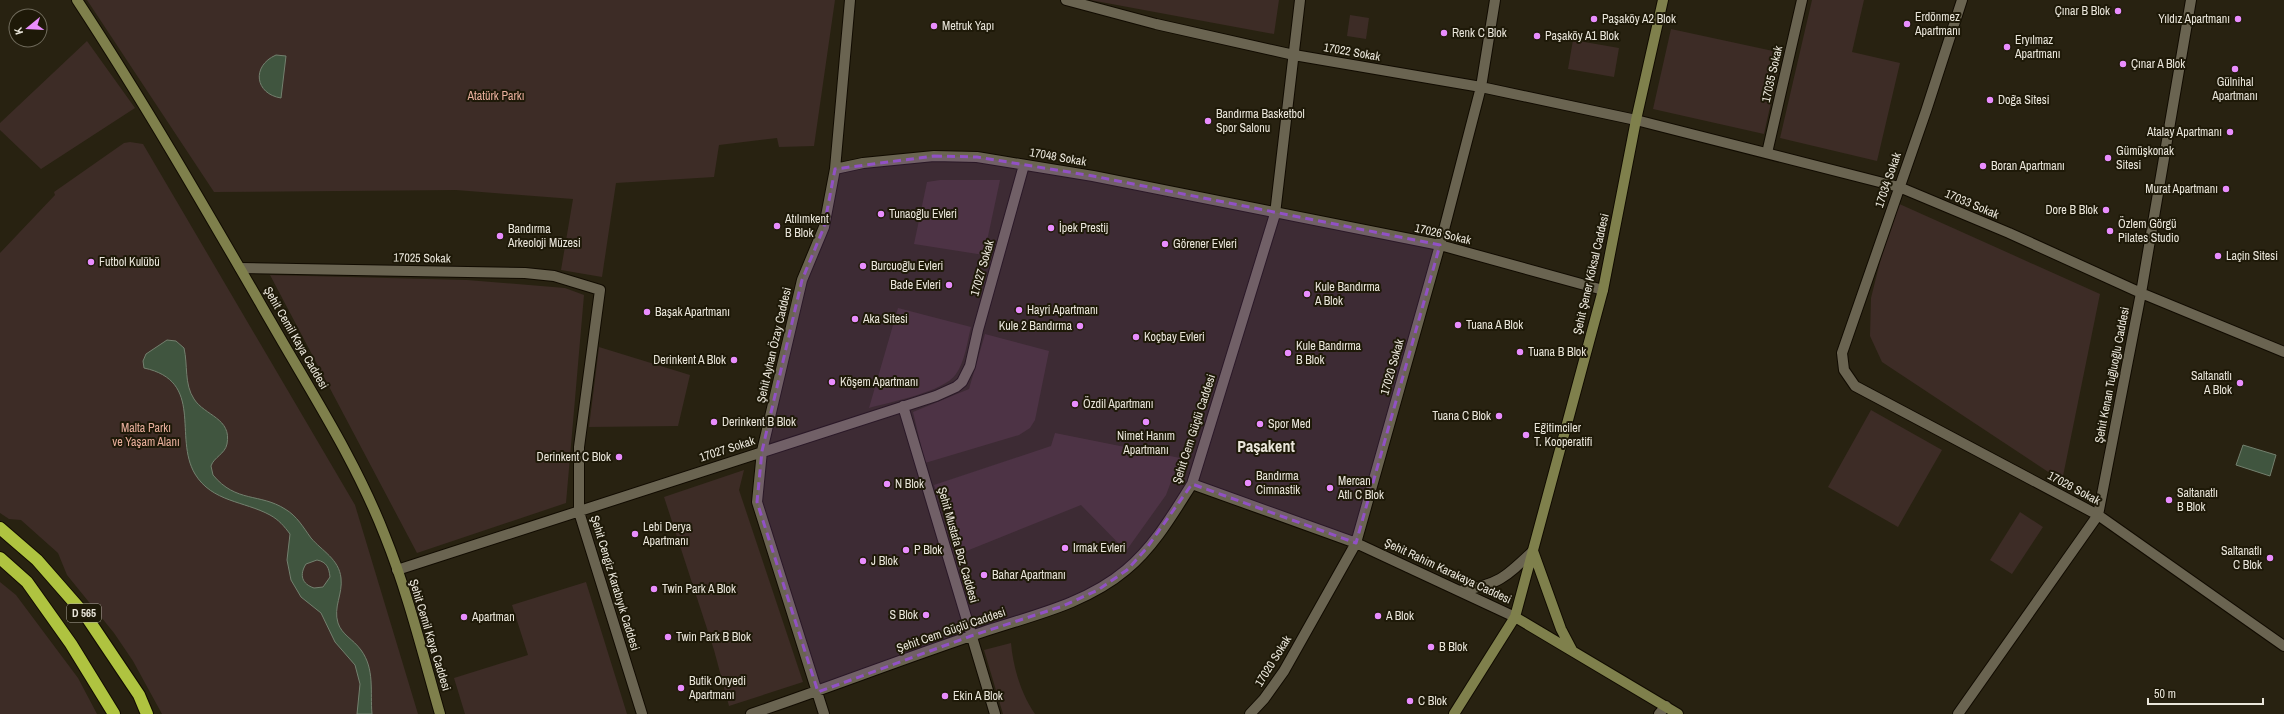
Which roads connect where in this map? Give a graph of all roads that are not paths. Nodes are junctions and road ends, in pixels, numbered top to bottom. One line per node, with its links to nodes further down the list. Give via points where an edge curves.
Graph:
1 (77, 0): 19 (main road, Şehit Cemil Kaya Caddesi, via 150,114)
2 (850, 0): 15 (street, Şehit Ayhan Özay Caddesi)
3 (1066, 0): 10 (street, 17022 Sokak, via 1156,24)
4 (1300, 0): 10 (street, Şehit Cem Güçlü Caddesi)
5 (1495, 0): 11 (street, 17020 Sokak)
6 (1663, 0): 12 (main road, Şehit Şener Köksal Caddesi)
7 (1802, 0): 13 (street, 17035 Sokak)
8 (1962, 0): 16 (street, 17034 Sokak)
9 (2191, 0): 22 (street, Şehit Kenan Tuğluoğlu Caddesi)
10 (1294, 55): 11 (street, 17022 Sokak); 17 (street, Şehit Cem Güçlü Caddesi)
11 (1481, 87): 12 (street, 17022 Sokak); 18 (street, 17020 Sokak)
12 (1636, 120): 13 (street, 17033 Sokak); 21 (main road, Şehit Şener Köksal Caddesi)
13 (1767, 153): 16 (street, 17033 Sokak)
14 (1024, 165): 15 (street, 17048 Sokak, via 976,157 934,156); 17 (street, 17048 Sokak); 25 (street, 17027 Sokak, via 962,382 948,392)
15 (834, 169): 26 (street, Şehit Ayhan Özay Caddesi, via 824,227 802,280)
16 (1899, 187): 22 (street, 17033 Sokak); 24 (street, 17034 Sokak, via 1842,353)
17 (1275, 214): 18 (street, 17026 Sokak); 27 (street, Şehit Cem Güçlü Caddesi)
18 (1440, 245): 21 (street, 17026 Sokak); 31 (street, 17020 Sokak)
19 (240, 268): 20 (street, 17025 Sokak, via 525,273 554,276); 34 (main road, Şehit Cemil Kaya Caddesi, via 349,459 385,536)
20 (600, 290): 28 (street, Şehit Cengiz Karabıyık Caddesi, via 579,447)
21 (1603, 290): 32 (main road, Şehit Şener Köksal Caddesi)
22 (2141, 293): 23 (street, 17033 Sokak); 29 (street, Şehit Kenan Tuğluoğlu Caddesi)
23 (2284, 352)
24 (1844, 370): 29 (street, 17026 Sokak, via 1855,386)
25 (903, 406): 26 (street, 17027 Sokak); 37 (street, Şehit Mustafa Boz Caddesi)
26 (762, 451): 28 (street, 17027 Sokak); 40 (street, Şehit Ayhan Özay Caddesi, via 756,502)
27 (1192, 484): 31 (street, Şehit Rahim Karakaya Caddesi); 37 (street, Şehit Cem Güçlü Caddesi, via 1167,523 1146,549 1127,570 1104,586 1063,606)
28 (579, 512): 34 (street, 17027 Sokak); 45 (street, Şehit Cengiz Karabıyık Caddesi)
29 (2098, 515): 38 (street, 17026 Sokak); 52 (street, Şehit Kenan Tuğluoğlu Caddesi)
30 (0, 528): 43 (highway, D 565, via 37,560 86,616 139,695)
31 (1356, 543): 35 (street, Şehit Rahim Karakaya Caddesi); 49 (street, 17020 Sokak, via 1284,671)
32 (1533, 551): 35 (street, via 1496,583); 36 (main road, Şehit Şener Köksal Caddesi); 39 (main road, via 1561,630)
33 (0, 558): 42 (highway, D 565, via 27,582 71,644)
34 (397, 570): 44 (main road, Şehit Cemil Kaya Caddesi)
35 (1460, 591): 36 (street, Şehit Rahim Karakaya Caddesi)
36 (1515, 617): 39 (main road, Şehit Rahim Karakaya Caddesi); 50 (main road, Şehit Şener Köksal Caddesi)
37 (971, 636): 40 (street, Şehit Cem Güçlü Caddesi); 48 (street, Şehit Mustafa Boz Caddesi)
38 (2284, 646)
39 (1572, 650): 41 (main road, Şehit Rahim Karakaya Caddesi)
40 (818, 692): 46 (street, Şehit Cem Güçlü Caddesi); 47 (street, Şehit Ayhan Özay Caddesi)
41 (1662, 710): 51 (main road, Şehit Rahim Karakaya Caddesi)
42 (114, 714)
43 (147, 714)
44 (440, 714)
45 (642, 714)
46 (751, 714)
47 (824, 714)
48 (995, 714)
49 (1250, 714)
50 (1454, 714)
51 (1678, 714)
52 (1958, 714)

